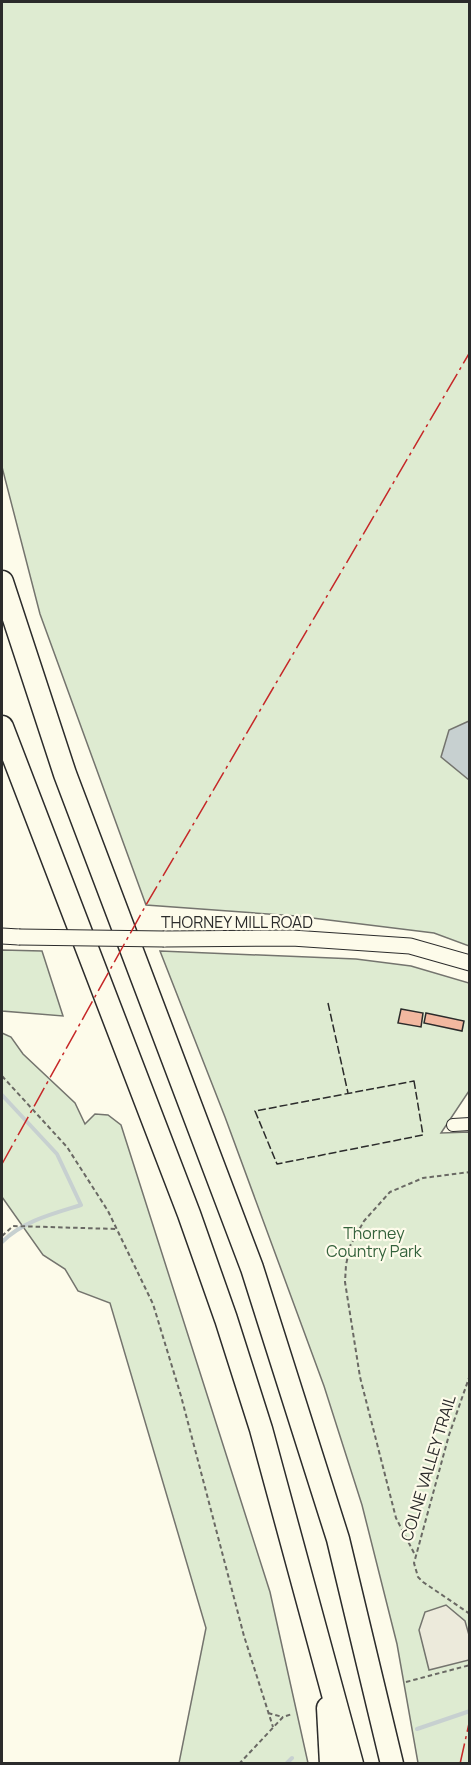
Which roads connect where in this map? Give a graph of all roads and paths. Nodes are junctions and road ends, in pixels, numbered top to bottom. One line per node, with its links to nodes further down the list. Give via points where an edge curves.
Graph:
1 (2, 582): 24 (highway, via 65,774 252,1268 338,1539)
2 (2, 727): 15 (highway, via 223,1310 261,1429)
3 (2, 936): 4 (street, THORNEY MILL ROAD, bridge, via 292,938 410,946)
4 (470, 963)
5 (2, 1076): 9 (path, via 67,1147)
6 (470, 1124): 7 (street)
7 (453, 1125)
8 (470, 1172): 12 (path, via 423,1178 390,1192 364,1221 350,1246 346,1265 345,1282 363,1388 396,1518)
9 (117, 1229): 10 (path, via 13,1226); 17 (path, via 153,1304)
10 (2, 1236)
11 (470, 1375): 12 (path, COLNE VALLEY TRAIL)
12 (414, 1553): 13 (path, COLNE VALLEY TRAIL, via 418,1577)
13 (470, 1614)
14 (470, 1665): 16 (path)
15 (325, 1671): 22 (highway); 23 (highway)
16 (406, 1682)
17 (268, 1713): 19 (path); 20 (path)
18 (292, 1714): 19 (path)
19 (283, 1717): 20 (path)
20 (273, 1727): 21 (path)
21 (239, 1764)
22 (331, 1764)
23 (352, 1764)
24 (392, 1764)

